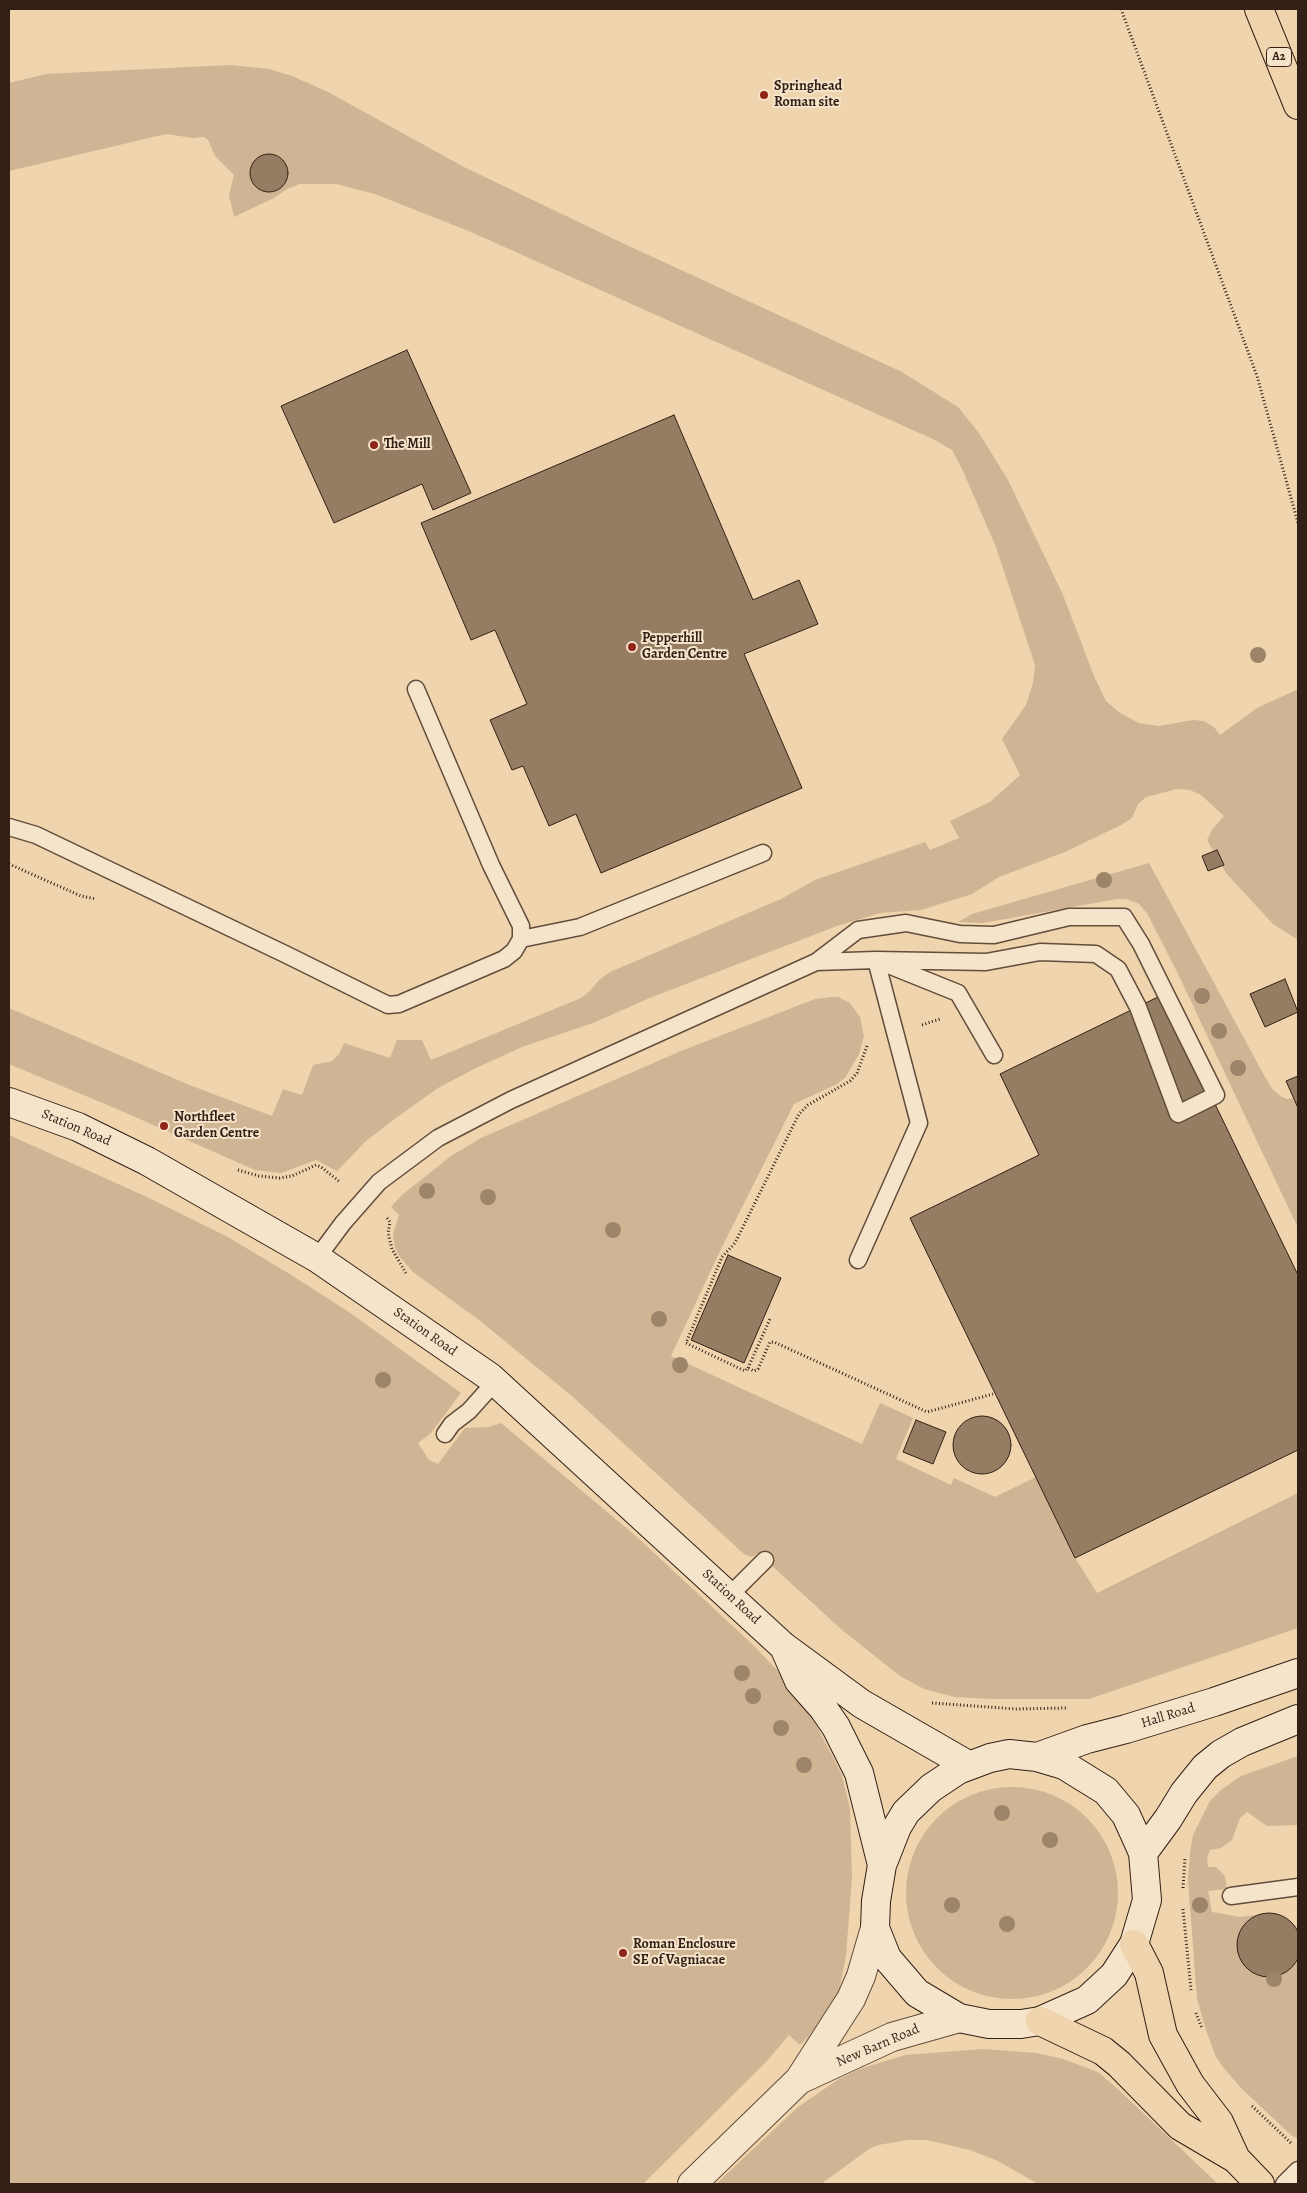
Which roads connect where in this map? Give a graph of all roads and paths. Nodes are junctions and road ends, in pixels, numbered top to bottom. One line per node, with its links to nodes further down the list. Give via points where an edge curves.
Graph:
1 (1121, 9): 4 (path, via 1257,376)
2 (1259, 9): 3 (highway, A2)
3 (1298, 105)
4 (1298, 523)
5 (416, 689): 8 (lane, via 491,865 521,926)
6 (9, 827): 8 (lane, via 36,835 388,1005 399,1004 504,959)
7 (763, 853): 8 (lane, via 580,927)
8 (521, 939)
9 (876, 960): 10 (lane); 10 (lane, via 986,962 1040,952 1096,954 1118,969 1138,1007 1178,1114 1216,1095 1141,944 1124,917 1069,917 994,935 960,934 906,923 858,930); 11 (lane, via 958,993); 12 (lane)
10 (816, 962): 16 (lane, via 461,1125 423,1148 379,1182)
11 (967, 1008): 12 (path); 13 (lane)
12 (897, 1034): 18 (lane, via 919,1123); 21 (path, via 868,1045 857,1073 850,1081 801,1111 735,1243 722,1256 685,1341 690,1347 745,1371)
13 (994, 1055)
14 (9, 1102): 17 (main road, Station Road, via 78,1127 147,1161)
15 (231, 1167): 16 (path, via 258,1176 280,1178 321,1167)
16 (362, 1200): 17 (lane); 19 (path, via 388,1219 392,1250)
17 (317, 1258): 22 (main road, Station Road)
18 (858, 1260)
19 (411, 1279)
20 (770, 1319): 21 (path)
21 (748, 1368): 23 (path, via 756,1371 772,1342 927,1412)
22 (495, 1382): 24 (lane); 26 (main road, Station Road)
23 (993, 1394)
24 (445, 1434)
25 (765, 1560): 26 (lane)
26 (730, 1596): 27 (main road, Station Road)
27 (783, 1646): 33 (main road, Station Road, via 862,1704); 36 (main road, Station Road, via 799,1680 836,1728 859,1773)
28 (1298, 1673): 32 (main road, Hall Road)
29 (928, 1702): 30 (path, via 1015,1709)
30 (1076, 1707)
31 (1298, 1719): 34 (main road, via 1242,1742 1211,1761 1190,1784)
32 (1037, 1757): 33 (main road, via 1009,1754); 34 (main road, via 1075,1770 1106,1791 1126,1815)
33 (968, 1765): 36 (main road, via 943,1779 915,1802 900,1820)
34 (1143, 1852): 42 (main road, via 1147,1900)
35 (1185, 1855): 38 (path)
36 (882, 1865): 41 (main road)
37 (1298, 1887): 39 (lane)
38 (1183, 1892)
39 (1231, 1896)
40 (1182, 1902): 43 (path)
41 (875, 1928): 45 (main road, via 887,1958 917,1993); 48 (main road, New Barn Road, via 851,1999)
42 (1134, 1944): 46 (main road, via 1114,1976 1087,2000); 51 (highway, via 1149,1973 1163,2035 1190,2084 1218,2122)
43 (1192, 1997)
44 (1195, 2008): 47 (path)
45 (960, 2018): 46 (main road, via 989,2024); 48 (main road, New Barn Road, via 892,2037)
46 (1040, 2021): 51 (highway, via 1103,2051 1180,2126)
47 (1203, 2031)
48 (799, 2080): 53 (main road, New Barn Road)
49 (1245, 2099): 50 (path)
50 (1292, 2144)
51 (1236, 2159): 54 (highway)
52 (1298, 2170): 55 (lane)
53 (692, 2184)
54 (1260, 2184)
55 (1284, 2184)

